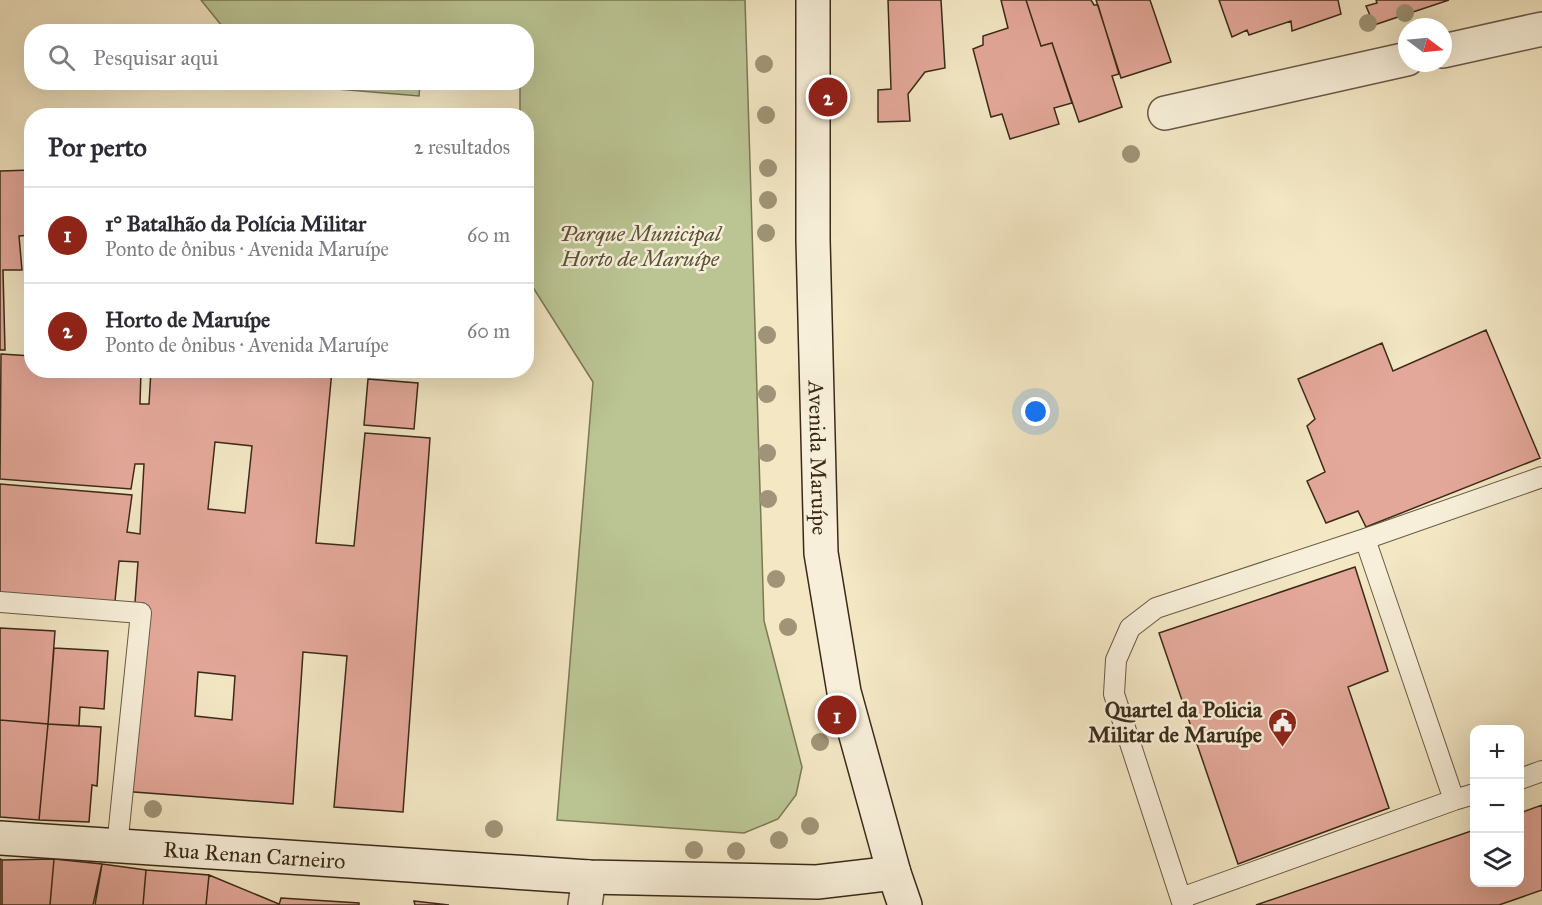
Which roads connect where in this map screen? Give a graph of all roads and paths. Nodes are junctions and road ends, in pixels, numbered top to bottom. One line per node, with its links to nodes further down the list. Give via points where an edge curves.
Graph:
1 (813, 0): 15 (street, Avenida Maruípe, via 813,240 821,553 844,692)
2 (1542, 29): 3 (street)
3 (1452, 49)
4 (1398, 61): 5 (street)
5 (1165, 112)
6 (1542, 477): 7 (lane)
7 (1365, 539): 12 (lane); 17 (lane, via 1156,608 1130,628 1116,660 1114,694)
8 (0, 602): 14 (lane, via 141,613)
9 (1542, 771): 10 (lane)
10 (1524, 777)
11 (1470, 795): 12 (lane)
12 (1454, 800): 17 (lane)
13 (0, 838): 14 (street, Rua Renan Carneiro)
14 (117, 847): 16 (street, Rua Renan Carneiro, via 507,871)
15 (894, 873): 16 (street, Rua Renan Carneiro, via 817,882); 18 (street, Avenida Maruípe)
16 (587, 891)
17 (1182, 902)
18 (905, 905)

